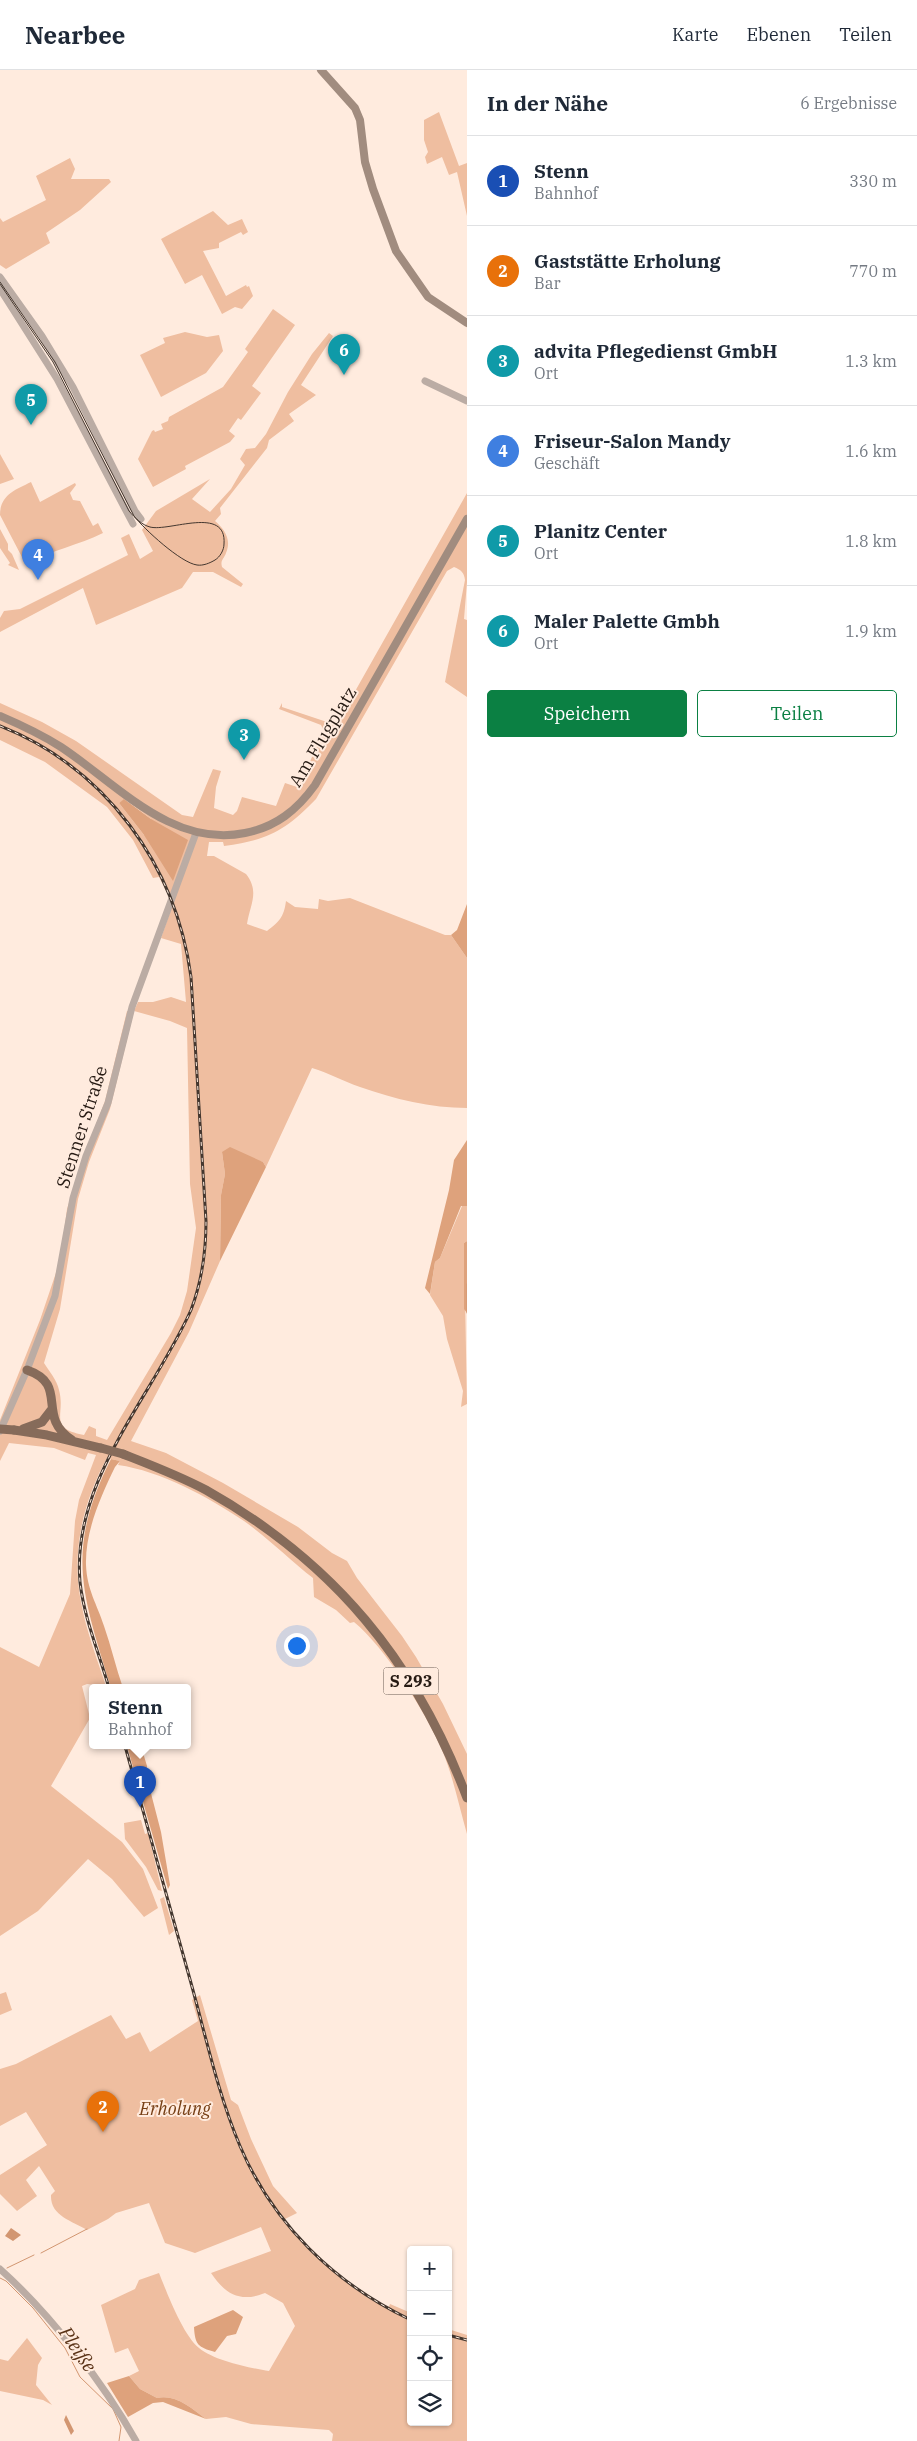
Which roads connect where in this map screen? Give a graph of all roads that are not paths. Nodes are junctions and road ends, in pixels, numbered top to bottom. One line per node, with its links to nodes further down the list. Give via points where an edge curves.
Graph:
1 (321, 70): 6 (main road, via 355,108 373,188 396,251 428,297)
2 (0, 278): 4 (street)
3 (0, 289): 5 (street)
4 (16, 298): 5 (street); 8 (street)
5 (10, 303): 9 (street)
6 (467, 323)
7 (425, 381): 10 (street)
8 (71, 384): 9 (street); 11 (street)
9 (62, 388): 12 (street)
10 (467, 401)
11 (98, 441): 12 (street); 13 (street)
12 (91, 446): 15 (street)
13 (141, 519)
14 (467, 519): 17 (main road, Am Flugplatz, via 322,774 298,806 261,830 226,836)
15 (133, 524)
16 (0, 716): 17 (main road, Am Flugplatz, via 62,748 165,820)
17 (196, 833): 18 (street, Stenner Straße, via 132,1007 108,1104 78,1181 59,1282)
18 (27, 1370): 19 (highway, via 38,1374 48,1384); 20 (street, Stenner Straße)
19 (53, 1408): 21 (highway, via 42,1422); 22 (highway, via 53,1420)
20 (0, 1430): 21 (highway, S 293, bridge)
21 (16, 1430): 22 (highway, S 293)
22 (72, 1440): 23 (highway, S 293, bridge, via 123,1454 206,1490 267,1530 327,1579 369,1624 413,1684 437,1726)
23 (467, 1798)
24 (0, 2269): 25 (street, via 37,2307 104,2390)
25 (136, 2441)

